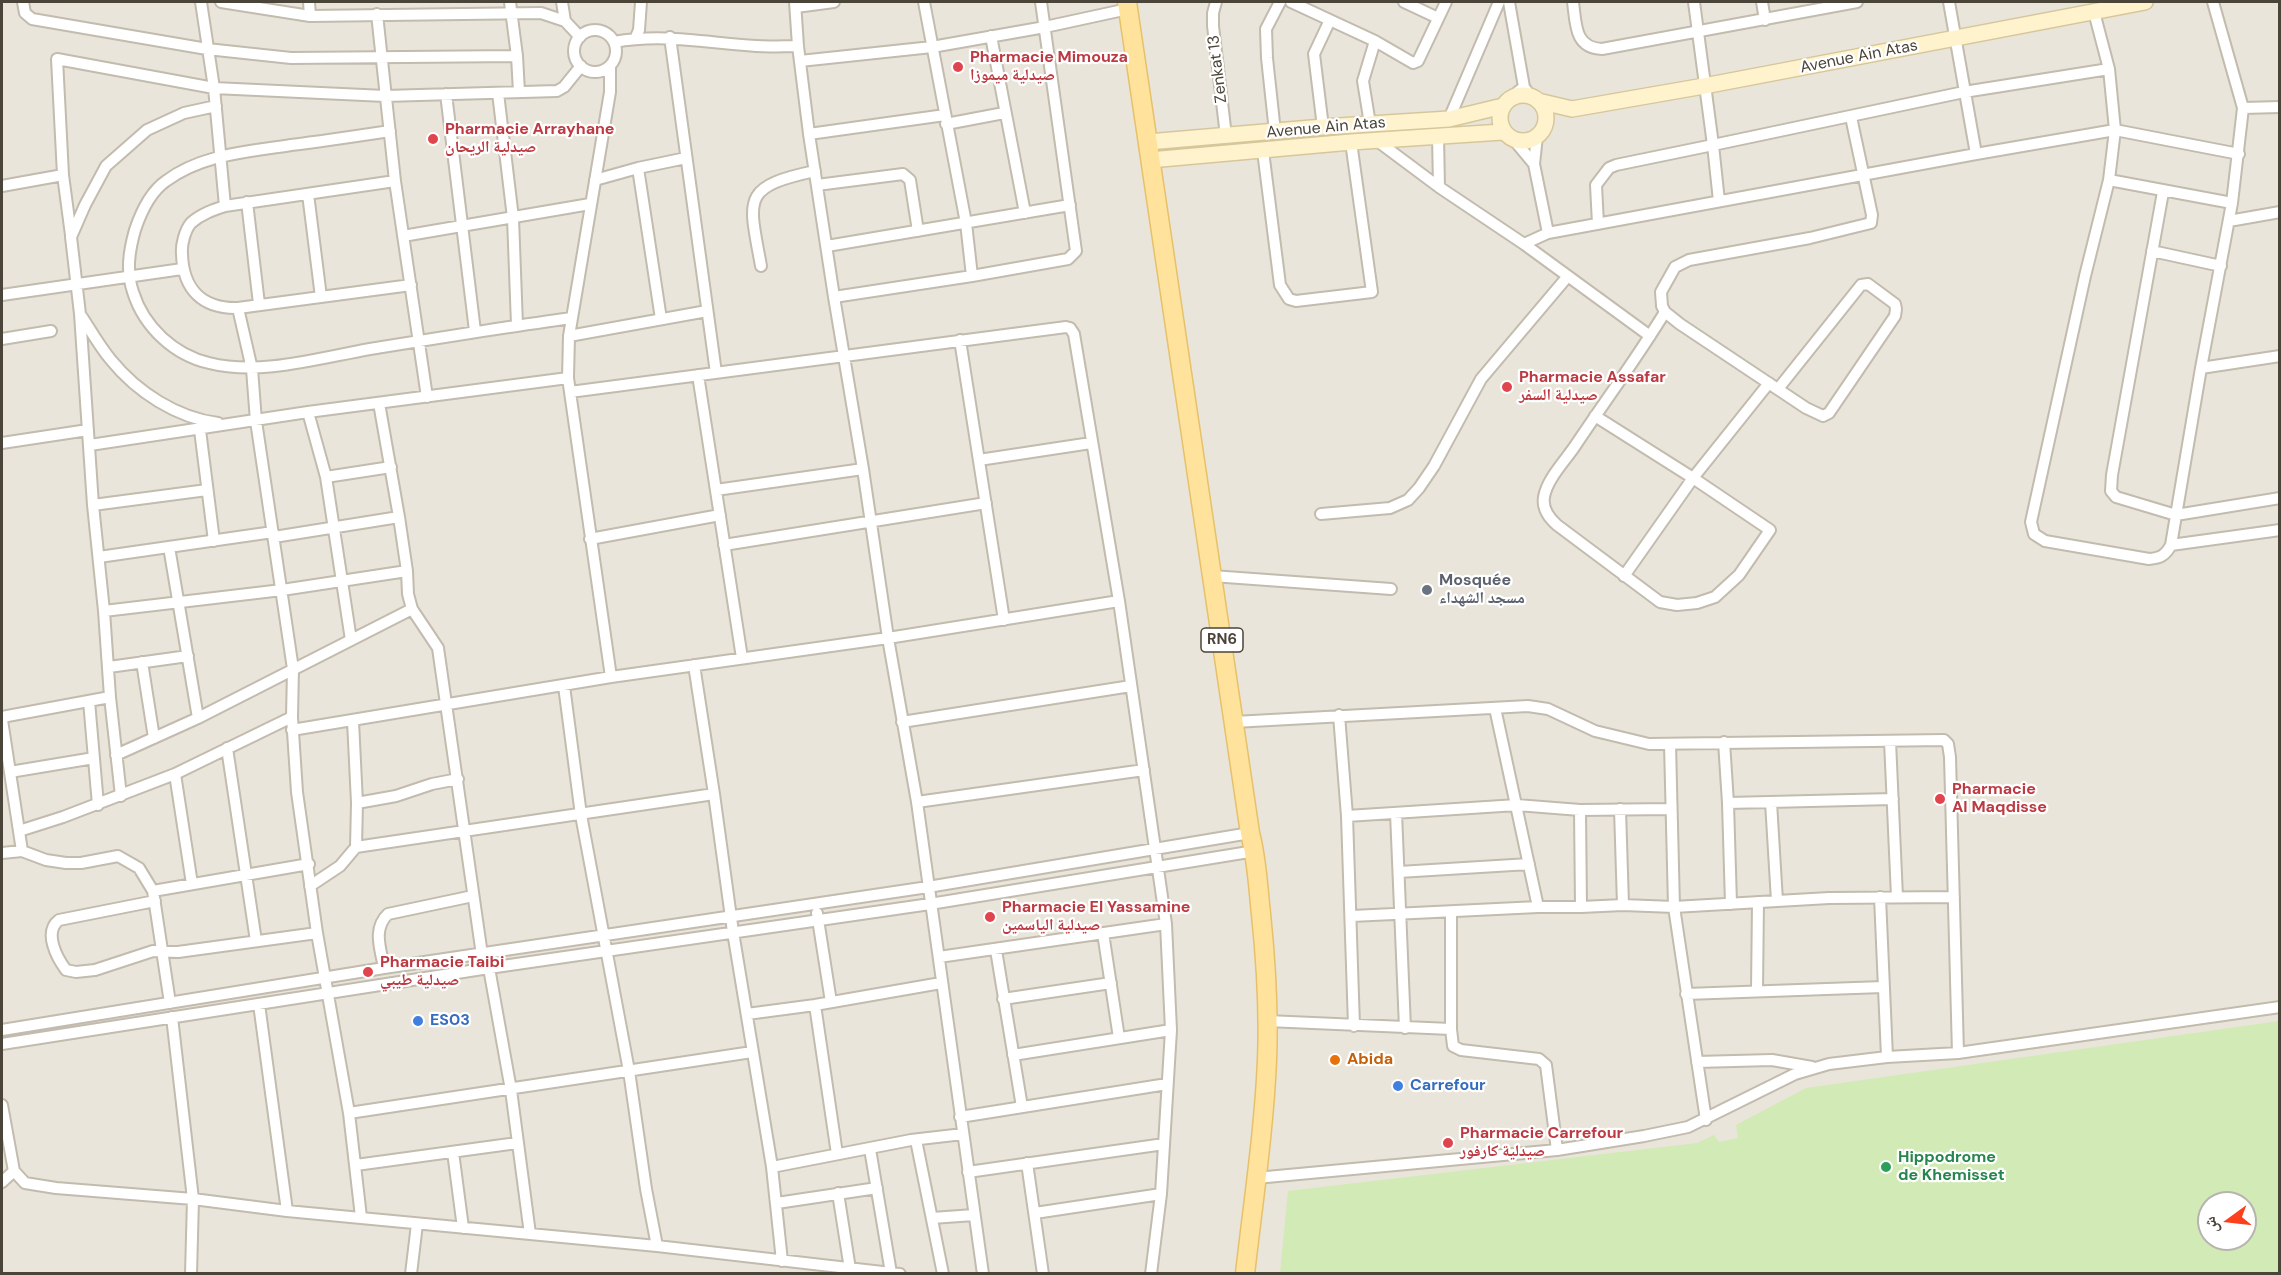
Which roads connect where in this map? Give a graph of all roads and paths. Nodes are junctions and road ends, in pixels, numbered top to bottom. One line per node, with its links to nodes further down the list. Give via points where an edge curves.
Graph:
1 (23, 2): 45 (street, via 25,13 32,19)
2 (201, 2): 45 (street)
3 (221, 2): 29 (street)
4 (309, 2): 29 (street)
5 (562, 2): 33 (street)
6 (641, 2): 40 (street)
7 (834, 2): 24 (street)
8 (924, 2): 44 (street)
9 (1041, 2): 34 (street)
10 (1216, 2): 77 (street, Zenkat 13, via 1213,26)
11 (1280, 2): 73 (street, via 1266,29)
12 (1292, 2): 31 (street)
13 (1404, 2): 30 (street)
14 (1446, 2): 30 (street)
15 (1499, 2): 67 (street)
16 (1509, 2): 58 (street)
17 (1573, 2): 35 (street, via 1578,37 1595,49)
18 (1694, 2): 35 (street)
19 (1762, 2): 32 (street)
20 (1857, 2): 32 (street)
21 (1949, 2): 39 (street)
22 (2145, 2): 27 (street, Avenue Ain Atas)
23 (2213, 2): 63 (street)
24 (796, 4): 43 (street)
25 (1128, 5): 34 (street); 82 (main road, RN6)
26 (510, 7): 28 (street); 33 (street); 46 (street)
27 (2094, 12): 39 (street, Avenue Ain Atas); 51 (street)
28 (377, 14): 29 (street); 47 (street)
29 (310, 16)
30 (1438, 18): 41 (street, via 1418,61 1411,62)
31 (1330, 20): 41 (street); 70 (street, via 1314,54)
32 (1765, 20): 35 (street)
33 (565, 21): 37 (street)
34 (1045, 27): 36 (street); 106 (street)
35 (1699, 31): 52 (street)
36 (991, 36): 44 (street); 65 (street)
37 (580, 37): 42 (street, via 598,31); 49 (street, via 575,55)
38 (670, 37): 40 (street); 43 (street, via 758,47); 87 (street)
39 (1955, 38): 52 (street, Avenue Ain Atas); 55 (street)
40 (635, 39): 42 (street)
41 (1375, 41): 69 (street, via 1363,81)
42 (614, 42): 50 (street, via 615,55)
43 (798, 46): 48 (street)
44 (932, 46): 48 (street); 68 (street)
45 (207, 49): 47 (street, via 291,58); 53 (street)
46 (517, 56): 47 (street); 54 (street)
47 (380, 58): 59 (street)
48 (800, 61): 75 (street)
49 (581, 66): 50 (street, via 599,72); 54 (street, via 561,90)
50 (610, 66): 93 (street, via 610,92)
51 (2109, 69): 55 (street); 71 (street)
52 (1704, 86): 64 (street, Avenue Ain Atas); 81 (street)
53 (214, 88): 59 (street); 61 (street); 92 (street, via 57,59)
54 (519, 92): 56 (street)
55 (1964, 92): 66 (street); 84 (street)
56 (498, 93): 57 (street); 109 (street)
57 (446, 94): 59 (street); 112 (street)
58 (1531, 95): 60 (street); 64 (street); 74 (street, via 1545,112)
59 (385, 96): 72 (street)
60 (1506, 103): 67 (street, Avenue Ain Atas); 76 (street, via 1500,113)
61 (216, 106): 86 (street); 117 (street, via 184,113 147,130 106,166)
62 (2280, 107): 63 (street)
63 (2243, 108): 85 (street)
64 (1572, 109): 74 (street)
65 (1004, 113): 68 (street); 108 (street)
66 (1851, 117): 81 (street); 91 (street)
67 (1449, 119): 69 (street, Avenue Ain Atas)
68 (946, 120): 75 (street); 111 (street)
69 (1370, 124): 70 (street, Avenue Ain Atas)
70 (1323, 127): 73 (street, Avenue Ain Atas)
71 (2115, 130): 84 (street); 85 (street); 94 (street)
72 (390, 131): 86 (street); 95 (street)
73 (1275, 132): 77 (street, Avenue Ain Atas)
74 (1539, 133): 76 (street, via 1526,141); 88 (street)
75 (809, 134): 90 (street)
76 (1508, 134): 78 (street, Avenue Ain Atas); 88 (street)
77 (1226, 136): 82 (street, Avenue Ain Atas)
78 (1438, 136): 79 (street, Avenue Ain Atas); 98 (street)
79 (1376, 140): 80 (street, Avenue Ain Atas); 98 (street)
80 (1352, 142): 83 (street, Avenue Ain Atas); 83 (street, via 1372,292 1296,301 1289,299 1280,285)
81 (1713, 145): 101 (street); 113 (street, via 1609,168 1596,185)
82 (1149, 151): 83 (street, Avenue Ain Atas); 192 (main road, RN6)
83 (1263, 151)
84 (1976, 154): 91 (street)
85 (2239, 154): 103 (street)
86 (220, 156): 105 (street); 124 (street, via 182,171 153,193 131,244)
87 (686, 158): 89 (street); 134 (street)
88 (1534, 164): 115 (street)
89 (638, 168): 93 (street); 138 (street)
90 (815, 171): 96 (street); 121 (street, via 773,182 756,198 752,207)
91 (1864, 174): 101 (street); 135 (street, via 1871,223 1681,263 1661,292)
92 (63, 175): 97 (street); 117 (street)
93 (595, 180): 104 (street)
94 (2109, 180): 99 (street); 188 (street, via 2032,528 2045,541 2149,559 2163,556)
95 (395, 182): 100 (street); 116 (street)
96 (817, 185): 114 (street, via 903,174 910,180); 119 (street)
97 (2, 186)
98 (1439, 187): 118 (street)
99 (2163, 192): 103 (street); 120 (street)
100 (309, 194): 102 (street); 130 (street)
101 (1719, 201): 113 (street)
102 (247, 202): 105 (street); 132 (street)
103 (2232, 203): 110 (street)
104 (590, 204): 109 (street); 137 (street)
105 (225, 206): 123 (street, via 206,212 190,225 181,246)
106 (1070, 206): 108 (street); 125 (street, via 1076,251 1072,257)
107 (2280, 212): 110 (street)
108 (1025, 213): 111 (street)
109 (513, 218): 112 (street); 139 (street)
110 (2229, 220): 122 (street)
111 (966, 223): 114 (street); 125 (street)
112 (462, 224): 116 (street); 141 (street)
113 (1598, 224): 115 (street)
114 (918, 231): 119 (street)
115 (1548, 233): 118 (street)
116 (403, 236): 128 (street)
117 (72, 237): 127 (street)
118 (1524, 244): 126 (street)
119 (827, 246): 131 (street)
120 (2152, 251): 122 (street); 179 (street, via 2110,488 2116,497)
121 (761, 266)
122 (2221, 266): 149 (street)
123 (182, 269): 124 (street); 133 (street, via 189,287 202,299 221,309)
124 (128, 275): 127 (street); 150 (street, via 144,316 172,346 208,363)
125 (972, 276): 131 (street)
126 (1568, 276): 143 (street); 177 (street, via 1481,379 1434,466 1408,500 1390,508)
127 (77, 283): 129 (street); 136 (street)
128 (411, 285): 130 (street); 146 (street)
129 (2, 295)
130 (321, 297): 132 (street)
131 (834, 297): 147 (street)
132 (259, 304): 133 (street)
133 (238, 308): 150 (street)
134 (707, 311): 138 (street); 151 (street)
135 (1665, 312): 143 (street); 154 (street)
136 (80, 314): 161 (street, via 110,360 132,382 196,420); 162 (street)
137 (572, 318): 139 (street); 142 (street)
138 (661, 319): 142 (street)
139 (517, 325): 141 (street)
140 (51, 331): 144 (street)
141 (475, 331): 146 (street)
142 (569, 336): 153 (street)
143 (1650, 336): 159 (street)
144 (2, 339)
145 (960, 340): 147 (street); 165 (street, via 1070,328); 167 (street)
146 (418, 341): 150 (street); 156 (street)
147 (844, 356): 151 (street); 169 (street)
148 (2280, 356): 149 (street)
149 (2201, 368): 179 (street)
150 (252, 369): 160 (street)
151 (716, 373): 152 (street)
152 (698, 375): 155 (street); 173 (street)
153 (568, 378): 155 (street); 156 (street)
154 (1774, 386): 154 (street, via 1818,415 1829,413 1894,316 1895,304 1868,284 1861,285); 171 (street)
155 (570, 392): 185 (street)
156 (427, 397): 157 (street)
157 (379, 403): 158 (street); 168 (street)
158 (308, 412): 160 (street); 170 (street)
159 (1595, 416): 171 (street); 193 (street, via 1548,486 1544,502 1549,517 1557,525)
160 (256, 421): 161 (street); 184 (street)
161 (229, 424): 163 (street)
162 (88, 430): 164 (street); 166 (street)
163 (200, 430): 166 (street); 172 (street)
164 (2, 443)
165 (1091, 443): 167 (street); 197 (street)
166 (90, 445): 176 (street)
167 (979, 460): 175 (street)
168 (391, 467): 170 (street); 180 (street)
169 (863, 469): 173 (street); 181 (street)
170 (326, 477): 182 (street)
171 (1693, 478): 193 (street); 193 (street, via 1770,530 1739,575 1708,600 1666,604)
172 (207, 490): 176 (street); 186 (street)
173 (716, 490): 178 (street)
174 (2280, 498): 179 (street)
175 (986, 503): 181 (street); 201 (street)
176 (93, 506): 190 (street)
177 (1321, 514)
178 (720, 515): 185 (street); 187 (street)
179 (2176, 515): 188 (street)
180 (399, 517): 182 (street); 191 (street)
181 (871, 521): 187 (street); 202 (street)
182 (334, 526): 184 (street); 194 (street)
183 (2280, 530): 188 (street)
184 (274, 534): 186 (street); 196 (street)
185 (590, 539): 210 (street)
186 (214, 541): 189 (street)
187 (724, 545): 205 (street)
188 (2171, 545)
189 (169, 547): 190 (street); 198 (street)
190 (99, 557): 200 (street)
191 (407, 571): 194 (street); 199 (street)
192 (1212, 576): 195 (street); 223 (main road, RN6)
193 (1624, 576)
194 (342, 582): 196 (street); 203 (street)
195 (1391, 589)
196 (282, 590): 198 (street); 209 (street)
197 (1119, 601): 201 (street); 212 (street)
198 (178, 602): 200 (street); 204 (street)
199 (412, 609): 203 (street); 215 (street, via 438,648)
200 (104, 611): 208 (street)
201 (1005, 620): 202 (street)
202 (888, 638): 205 (street); 222 (street)
203 (351, 640): 209 (street)
204 (188, 656): 206 (street); 219 (street)
205 (742, 658): 207 (street)
206 (142, 662): 208 (street); 225 (street)
207 (694, 665): 210 (street); 236 (street)
208 (109, 667): 213 (street)
209 (293, 669): 218 (street); 219 (street)
210 (611, 677): 211 (street)
211 (564, 686): 215 (street); 249 (street)
212 (1131, 686): 222 (street); 232 (street)
213 (110, 697): 214 (street); 230 (street)
214 (89, 701): 220 (street); 231 (street)
215 (447, 705): 221 (street); 235 (street)
216 (1495, 708): 217 (street); 228 (street, via 1542,708 1596,731 1649,744); 244 (street)
217 (1339, 715): 223 (street); 250 (street)
218 (292, 717): 224 (street); 229 (street)
219 (198, 718): 225 (street)
220 (2, 719): 233 (street)
221 (353, 721): 224 (street); 241 (street)
222 (902, 722): 239 (street)
223 (1234, 722): 253 (main road, RN6)
224 (292, 730): 259 (street)
225 (154, 738): 230 (street)
226 (1890, 741): 227 (street); 238 (street); 271 (street, via 1941,739 1948,744)
227 (1725, 742): 228 (street); 242 (street)
228 (1670, 744): 246 (street)
229 (226, 748): 234 (street); 263 (street)
230 (116, 755): 237 (street)
231 (94, 758): 233 (street); 243 (street)
232 (1144, 770): 239 (street); 255 (street)
233 (10, 772): 252 (street)
234 (175, 774): 237 (street); 264 (street)
235 (458, 779): 241 (street); 251 (street)
236 (714, 794): 249 (street); 286 (street)
237 (121, 796): 243 (street)
238 (1893, 799): 240 (street); 270 (street)
239 (917, 802): 266 (street)
240 (1771, 802): 242 (street); 273 (street)
241 (357, 803): 254 (street)
242 (1728, 803): 276 (street)
243 (98, 805): 252 (street)
244 (1517, 805): 247 (street); 248 (street); 260 (street)
245 (1620, 809): 246 (street); 247 (street); 278 (street)
246 (1671, 809): 280 (street)
247 (1580, 810): 281 (street)
248 (1396, 813): 250 (street); 262 (street)
249 (581, 815): 251 (street); 292 (street)
250 (1347, 816): 285 (street)
251 (464, 830): 254 (street); 268 (street)
252 (19, 831): 256 (street)
253 (1250, 833): 255 (street); 257 (main road, RN6)
254 (356, 847): 265 (street, via 340,866)
255 (1156, 848): 261 (street); 266 (street)
256 (22, 851): 258 (street); 267 (street, via 66,863 118,856 139,867)
257 (1255, 851): 261 (street); 316 (main road, RN6)
258 (2, 853)
259 (309, 864): 263 (street); 265 (street)
260 (1529, 864): 262 (street); 279 (street)
261 (1159, 865): 275 (street); 288 (street)
262 (1399, 872): 283 (street)
263 (245, 875): 264 (street); 293 (street)
264 (192, 884): 267 (street)
265 (310, 886): 290 (street)
266 (928, 887): 272 (street); 275 (street)
267 (154, 896): 295 (street); 295 (street, via 59,920 51,933 53,946 66,970 76,972)
268 (473, 896): 297 (street); 299 (street, via 387,914 378,930)
269 (1880, 897): 270 (street); 273 (street); 304 (street)
270 (1897, 897): 271 (street)
271 (1954, 897): 325 (street)
272 (855, 898): 277 (street); 284 (street)
273 (1777, 901): 274 (street)
274 (1758, 902): 276 (street); 305 (street)
275 (930, 903): 284 (street); 298 (street)
276 (1731, 903): 280 (street)
277 (816, 905): 286 (street); 287 (street)
278 (1623, 905): 280 (street); 281 (street)
279 (1538, 907): 281 (street); 282 (street)
280 (1674, 907): 307 (street)
281 (1581, 908)
282 (1451, 912): 283 (street); 319 (street)
283 (1401, 913): 285 (street); 318 (street)
284 (856, 914): 287 (street)
285 (1352, 916): 317 (street)
286 (731, 918): 289 (street); 292 (street)
287 (818, 919): 289 (street); 309 (street)
288 (1166, 924): 291 (street); 321 (street)
289 (733, 932): 296 (street); 314 (street)
290 (317, 933): 293 (street); 301 (street)
291 (1103, 933): 294 (street); 302 (street)
292 (605, 936): 296 (street); 297 (street)
293 (256, 941): 295 (street)
294 (996, 950): 298 (street); 308 (street)
295 (163, 951): 310 (street)
296 (608, 952): 300 (street); 330 (street)
297 (482, 955): 299 (street)
298 (939, 957): 303 (street)
299 (384, 968): 301 (street)
300 (489, 968): 306 (street); 332 (street)
301 (326, 978): 306 (street); 310 (street)
302 (1111, 982): 308 (street); 322 (street)
303 (941, 983): 309 (street); 336 (street)
304 (1883, 987): 305 (street); 327 (street)
305 (1757, 990): 307 (street)
306 (329, 994): 311 (street); 335 (street)
307 (1686, 994): 328 (street)
308 (1003, 999): 326 (street)
309 (831, 1002): 312 (street)
310 (171, 1003): 320 (street)
311 (259, 1004): 315 (street); 358 (street)
312 (815, 1005): 314 (street); 345 (street)
313 (2280, 1007): 325 (street)
314 (747, 1014): 324 (street)
315 (172, 1017): 323 (street); 356 (street)
316 (1268, 1021): 317 (street); 351 (main road, RN6)
317 (1354, 1026): 318 (street)
318 (1405, 1028): 319 (street)
319 (1451, 1029): 343 (street, via 1451,1042 1456,1049 1539,1059 1546,1065)
320 (2, 1030)
321 (1171, 1030): 322 (street); 331 (street)
322 (1119, 1038): 326 (street)
323 (2, 1044)
324 (752, 1052): 330 (street); 348 (street)
325 (1958, 1053): 327 (street)
326 (1012, 1055): 334 (street)
327 (1887, 1057): 329 (street)
328 (1697, 1062): 329 (street, via 1772,1060); 337 (street)
329 (1812, 1067): 337 (street)
330 (629, 1071): 332 (street); 366 (street)
331 (1167, 1084): 334 (street); 341 (street)
332 (511, 1090): 335 (street); 340 (street)
333 (2, 1105): 349 (street)
334 (1022, 1107): 336 (street)
335 (349, 1113): 347 (street)
336 (960, 1117): 338 (street)
337 (1706, 1120): 343 (street, via 1672,1132)
338 (963, 1134): 339 (street); 350 (street)
339 (916, 1140): 342 (street); 362 (street)
340 (518, 1143): 344 (street); 365 (street)
341 (1164, 1144): 346 (street); 355 (street)
342 (870, 1149): 345 (street); 353 (street)
343 (1557, 1150): 351 (street)
344 (453, 1152): 347 (street); 364 (street)
345 (837, 1154): 348 (street)
346 (1027, 1163): 350 (street); 359 (street)
347 (356, 1165): 361 (street)
348 (772, 1167): 357 (street)
349 (14, 1171): 352 (street); 356 (street, via 25,1183 56,1188)
350 (968, 1172): 360 (street)
351 (1256, 1178): 377 (main road, RN6)
352 (2, 1182)
353 (877, 1188): 354 (street); 369 (street)
354 (838, 1193): 357 (street); 368 (street)
355 (1161, 1194): 359 (street); 376 (street)
356 (193, 1199): 358 (street); 370 (street)
357 (777, 1203): 367 (street)
358 (287, 1211): 361 (street)
359 (1035, 1213): 375 (street)
360 (974, 1215): 362 (street); 374 (street)
361 (361, 1217): 363 (street)
362 (932, 1218): 373 (street)
363 (417, 1224): 364 (street); 371 (street)
364 (463, 1228): 365 (street)
365 (530, 1234): 366 (street)
366 (657, 1246): 367 (street)
367 (782, 1261): 368 (street)
368 (850, 1269): 369 (street)
369 (891, 1273): 372 (street)
370 (191, 1274)
371 (411, 1274)
372 (900, 1274)
373 (943, 1274)
374 (982, 1274)
375 (1043, 1274)
376 (1151, 1274)
377 (1245, 1274)

